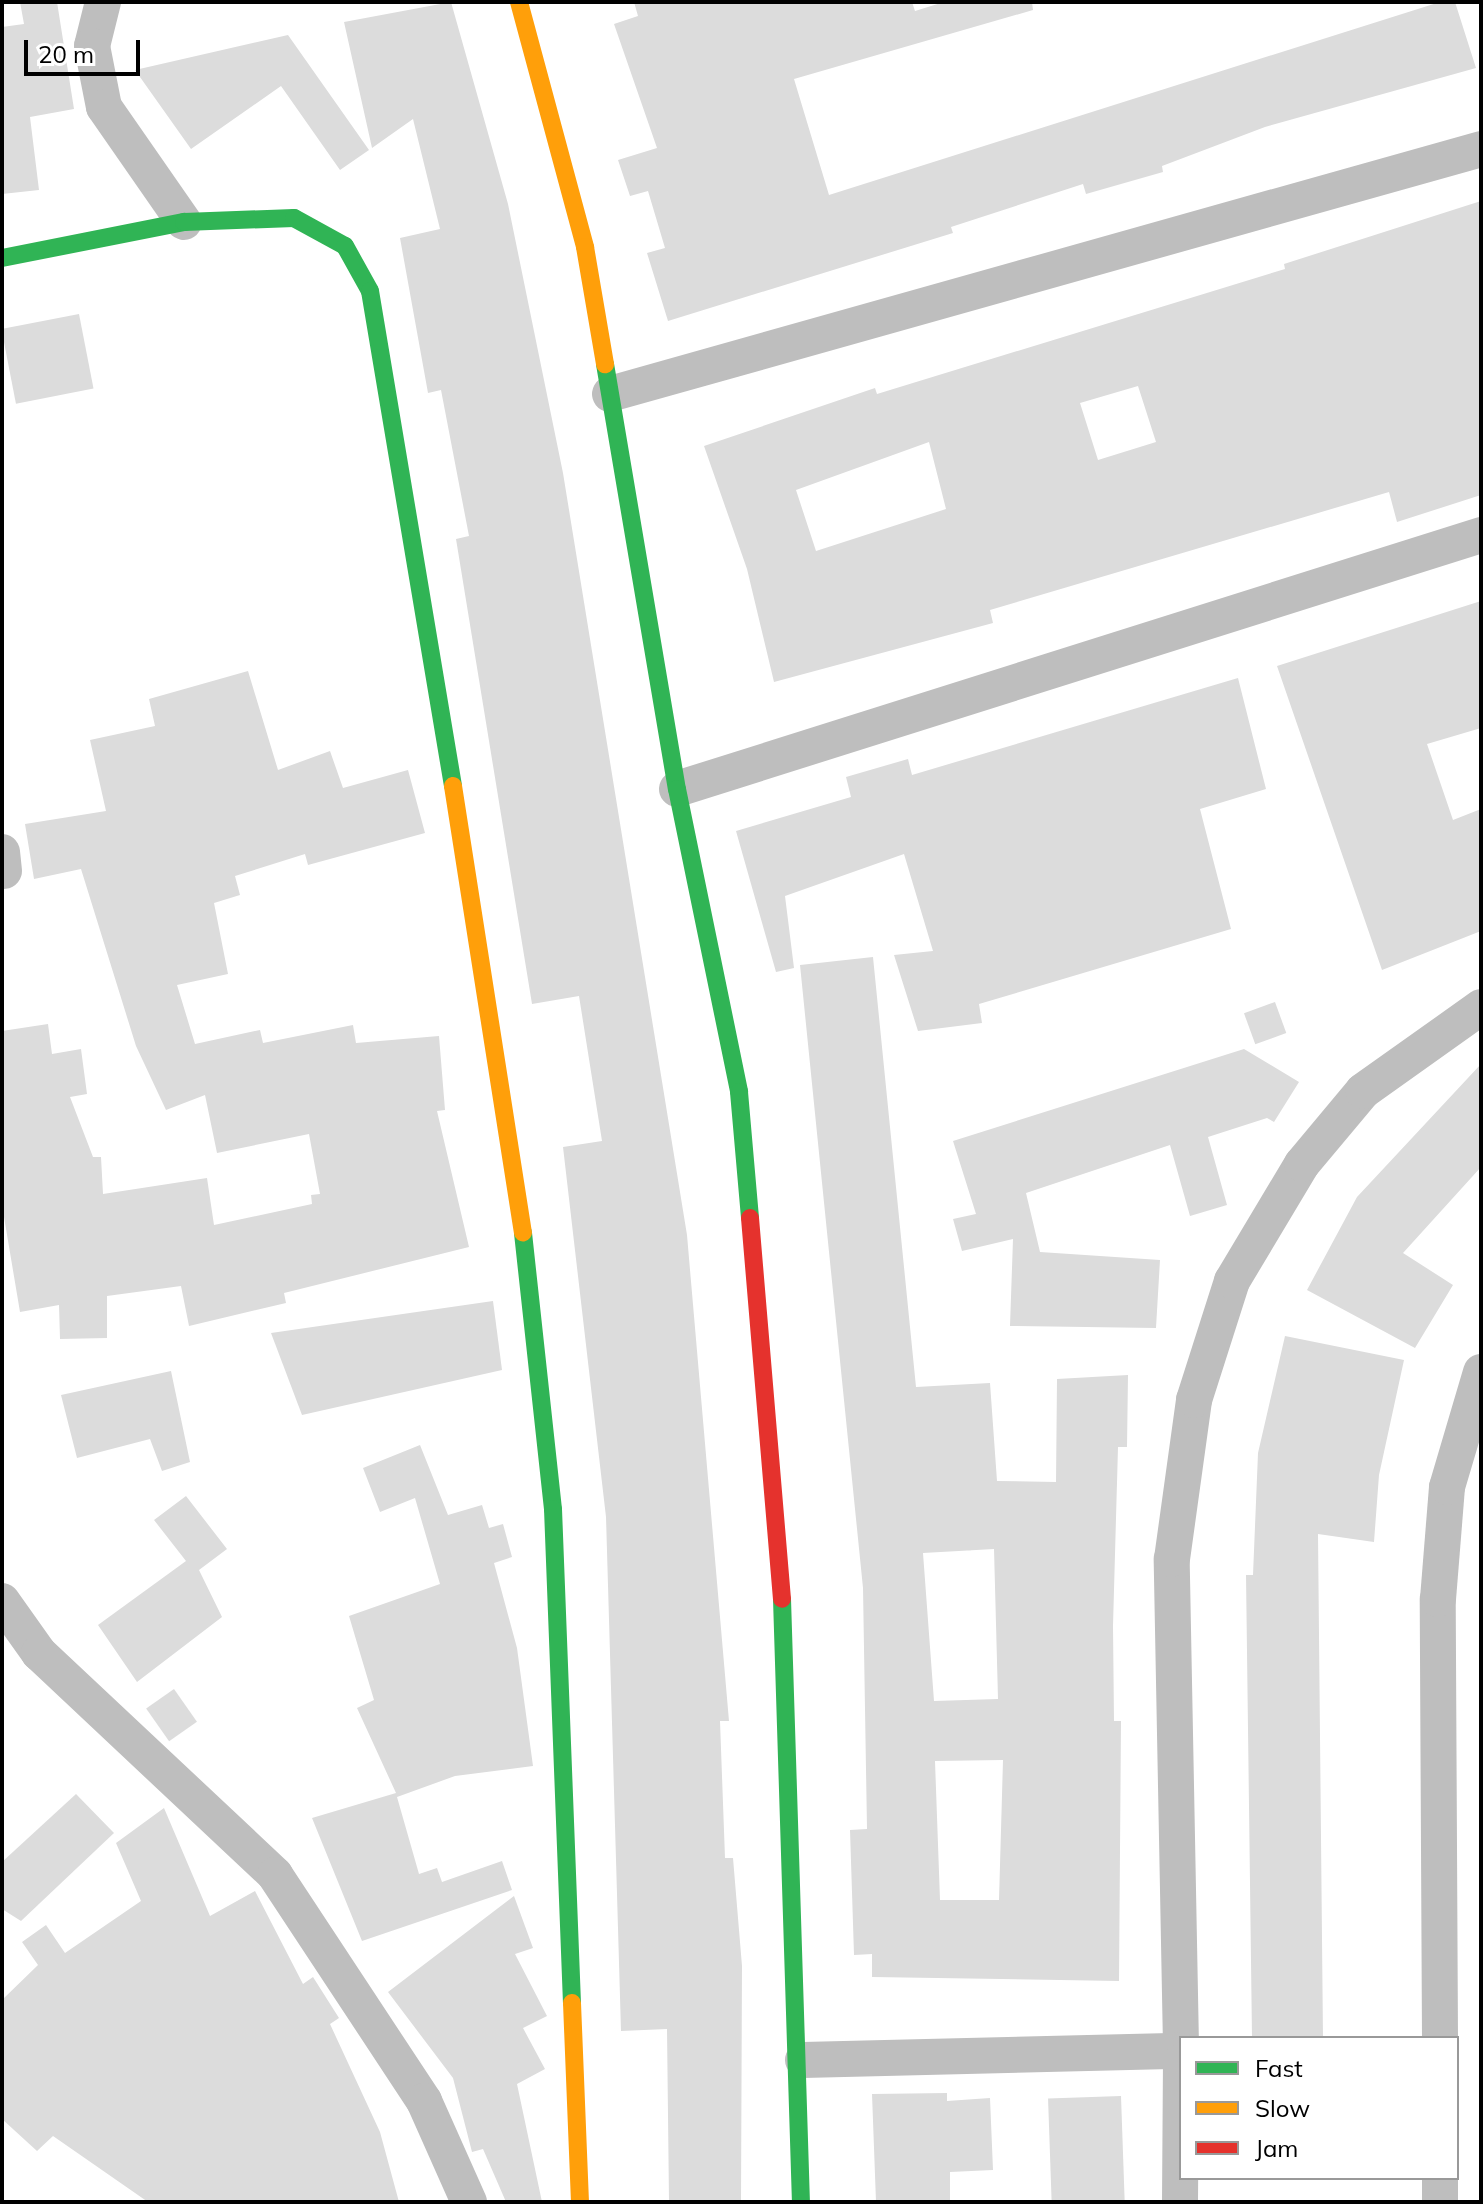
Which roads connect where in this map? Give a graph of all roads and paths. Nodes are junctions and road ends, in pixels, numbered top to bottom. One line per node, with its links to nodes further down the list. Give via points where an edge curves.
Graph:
1 (103, 2): 4 (street, via 92,46 104,107)
2 (519, 2): 6 (street, via 585,247)
3 (1481, 149): 6 (street)
4 (184, 222): 5 (street); 19 (street, via 294,218 345,246 370,291 451,745 526,1264 553,1509)
5 (2, 258)
6 (610, 394): 8 (street)
7 (1481, 535): 8 (street)
8 (677, 789): 15 (street, via 739,1092 766,1350 790,1693)
9 (1481, 1007): 12 (street, via 1363,1091 1302,1164 1232,1281 1194,1400 1172,1559)
10 (1481, 1372): 13 (street, via 1447,1487 1438,1599)
11 (2, 1601): 18 (street, via 39,1653 275,1875 424,2101)
12 (1181, 2036)
13 (1440, 2036)
14 (1179, 2049): 15 (street)
15 (803, 2060): 20 (street)
16 (1180, 2180): 21 (street)
17 (1440, 2180): 22 (street)
18 (469, 2202)
19 (580, 2202)
20 (801, 2202)
21 (1180, 2202)
22 (1440, 2202)

